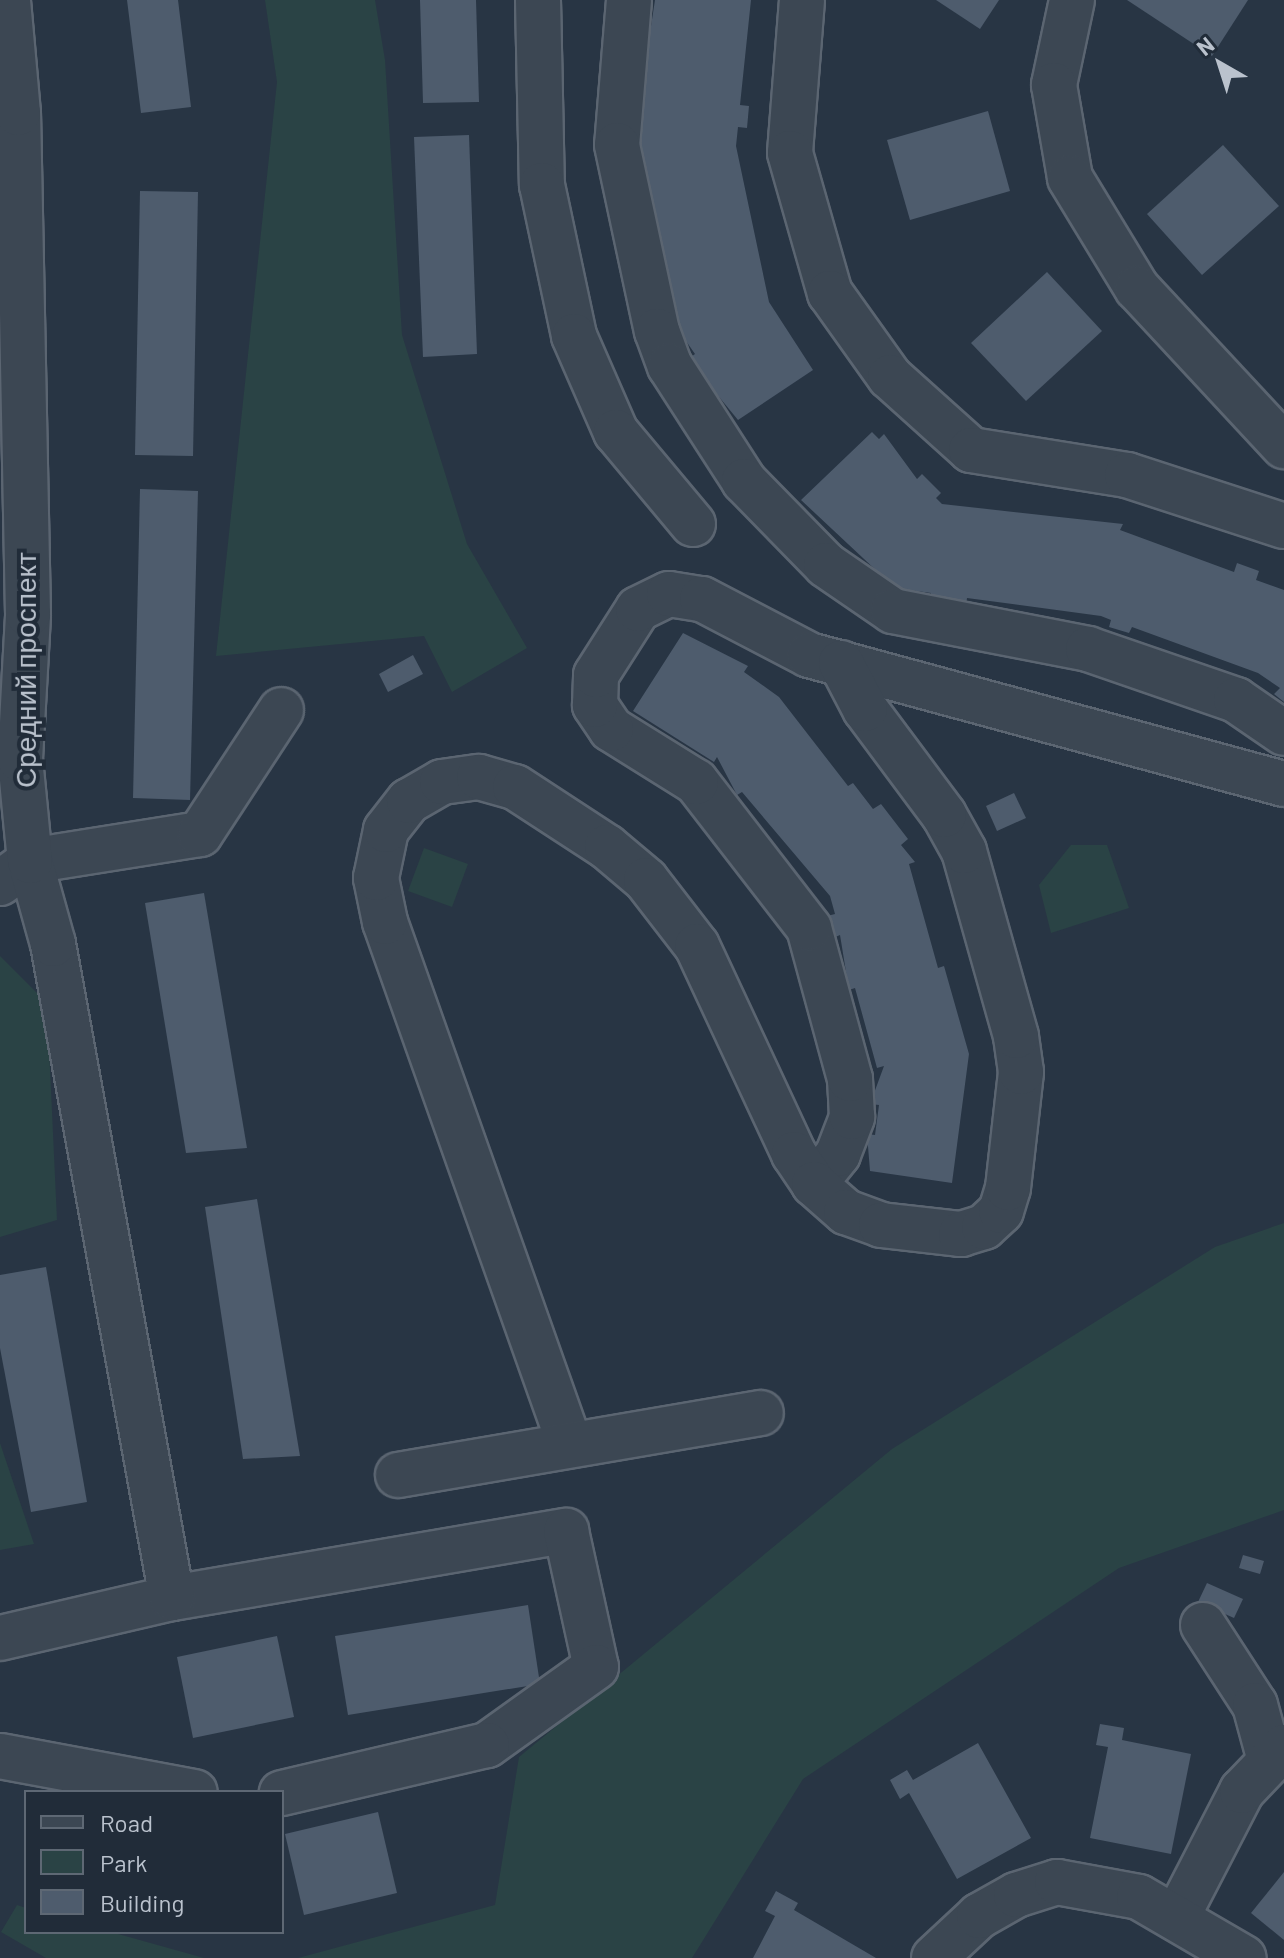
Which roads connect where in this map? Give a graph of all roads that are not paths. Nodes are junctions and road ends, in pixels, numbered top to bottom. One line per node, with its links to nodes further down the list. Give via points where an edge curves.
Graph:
1 (8, 0): 6 (street, Средний проспект)
2 (538, 0): 9 (street, via 542,185 574,336 616,432)
3 (629, 0): 13 (street, via 617,145 657,331 670,366 744,481 826,565 893,611 1088,649 1236,700)
4 (802, 0): 10 (street, via 790,153 830,293 890,377 971,450 1127,475)
5 (1072, 0): 7 (street, via 1054,85 1058,129 1076,190 1137,288)
6 (9, 112): 8 (street, Средний проспект)
7 (1284, 446)
8 (12, 520): 15 (street, Средний проспект, via 28,614)
9 (693, 524)
10 (1284, 526)
11 (841, 663): 14 (street); 16 (street, via 865,709 944,815 964,851 1021,1072 1008,1188 1001,1211 984,1227 961,1234 881,1225 846,1212); 16 (street, via 778,641 702,599 669,594 638,609 596,675 595,705 611,729 696,782 809,928 850,1079 852,1117 838,1154)
12 (281, 710): 15 (street, via 200,834)
13 (1284, 733)
14 (1284, 784)
15 (15, 872): 20 (street, Средний проспект, via 53,944)
16 (814, 1184): 18 (street, via 794,1154 697,946 646,880 515,787 479,777 442,782 409,801 386,830 376,878 385,922)
17 (761, 1413): 18 (street)
18 (570, 1445): 19 (street)
19 (398, 1475)
20 (172, 1598): 22 (street); 26 (street, via 566,1531 596,1667 487,1745)
21 (1203, 1625): 23 (street, via 1255,1705)
22 (0, 1638)
23 (1276, 1752): 27 (street, via 1220,1829)
24 (0, 1756): 25 (street)
25 (184, 1790)
26 (284, 1793)
27 (1178, 1915): 28 (street, via 1099,1885 1057,1882 979,1916); 29 (street)
28 (934, 1958)
29 (1244, 1958)

